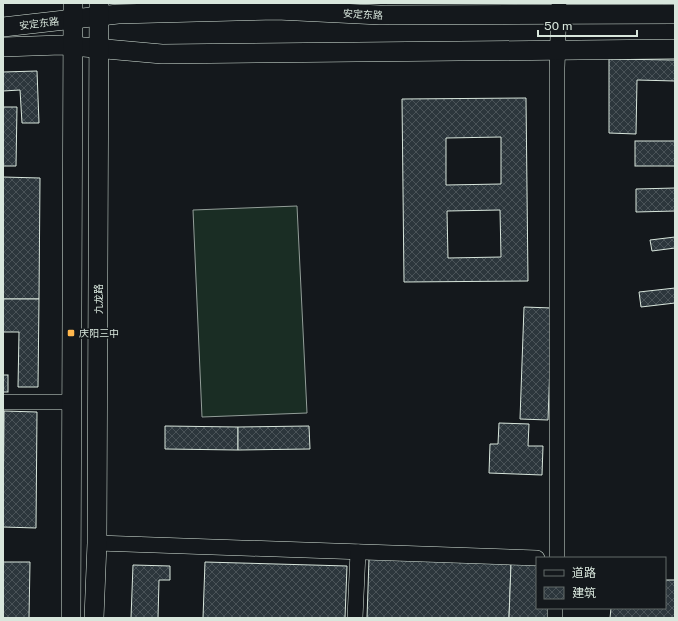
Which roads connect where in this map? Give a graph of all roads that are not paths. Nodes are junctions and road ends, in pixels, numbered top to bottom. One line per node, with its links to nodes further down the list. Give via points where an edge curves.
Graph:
1 (380, 9): 2 (main road, 安定东路); 3 (main road, 安定东路, via 118,14)
2 (559, 9): 5 (main road, 安定东路); 11 (street)
3 (98, 10): 4 (main road, 安定东路); 9 (main road, 九龙路)
4 (73, 11): 6 (main road, 安定东路); 7 (main road)
5 (675, 14)
6 (3, 28)
7 (72, 46): 8 (main road, 安定东路); 9 (main road, 安定东路); 13 (main road)
8 (3, 47)
9 (98, 48): 11 (main road, 安定东路, via 162,54); 14 (main road, 九龙路)
10 (675, 49): 11 (main road, 安定东路)
11 (558, 59): 16 (street)
12 (3, 402): 13 (street)
13 (72, 402): 18 (main road)
14 (97, 542): 15 (street); 19 (main road, 九龙路)
15 (358, 552): 17 (street); 20 (street)
16 (557, 557)
17 (536, 558)
18 (71, 618)
19 (94, 618)
20 (355, 618)

